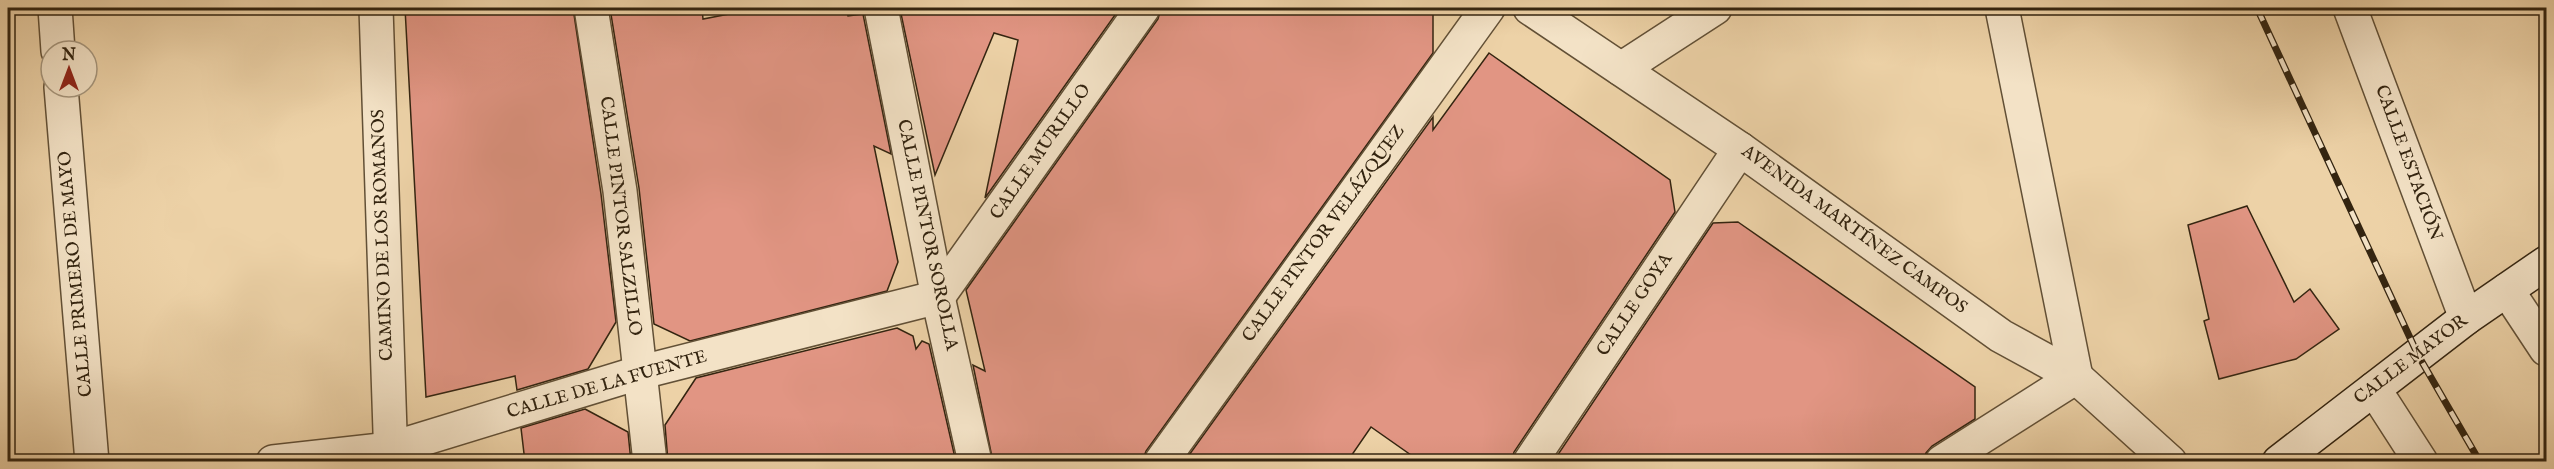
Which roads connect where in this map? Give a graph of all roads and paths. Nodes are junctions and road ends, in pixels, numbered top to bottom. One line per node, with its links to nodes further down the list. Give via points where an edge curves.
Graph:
1 (55, 8): 11 (street)
2 (376, 8): 23 (street, CAMINO DE LOS ROMANOS)
3 (591, 8): 20 (street, CALLE PINTOR SALZILLO, via 620,191)
4 (881, 8): 17 (street, CALLE PINTOR SOROLLA)
5 (1143, 8): 17 (street, CALLE MURILLO)
6 (1488, 8): 28 (street, CALLE PINTOR VELÁZQUEZ)
7 (1530, 8): 12 (street, AVENIDA MARTÍNEZ CAMPOS)
8 (1715, 8): 12 (street)
9 (2002, 8): 21 (street)
10 (2350, 8): 18 (street, CALLE ESTACIÓN)
11 (57, 39)
12 (1621, 69): 14 (street, AVENIDA MARTÍNEZ CAMPOS)
13 (62, 99): 24 (street, CALLE PRIMERO DE MAYO)
14 (1740, 149): 21 (street, AVENIDA MARTÍNEZ CAMPOS, via 2001,336); 29 (street, CALLE GOYA)
15 (2547, 263): 16 (street, CALLE MAYOR)
16 (2507, 290): 18 (street, CALLE MAYOR); 19 (street)
17 (938, 297): 20 (street, CALLE DE LA FUENTE); 27 (street, CALLE PINTOR SOROLLA)
18 (2466, 318): 22 (street, CALLE MAYOR)
19 (2547, 349)
20 (638, 373): 23 (street, CALLE DE LA FUENTE); 26 (street, CALLE PINTOR SALZILLO)
21 (2076, 377): 30 (street); 31 (street, AVENIDA MARTÍNEZ CAMPOS)
22 (2374, 389): 32 (street, CALLE MAYOR); 33 (street)
23 (390, 455): 25 (street, CALLE DE LA FUENTE)
24 (92, 462)
25 (273, 462)
26 (650, 462)
27 (975, 462)
28 (1161, 462)
29 (1530, 462)
30 (1942, 462)
31 (2170, 462)
32 (2279, 462)
33 (2421, 462)

